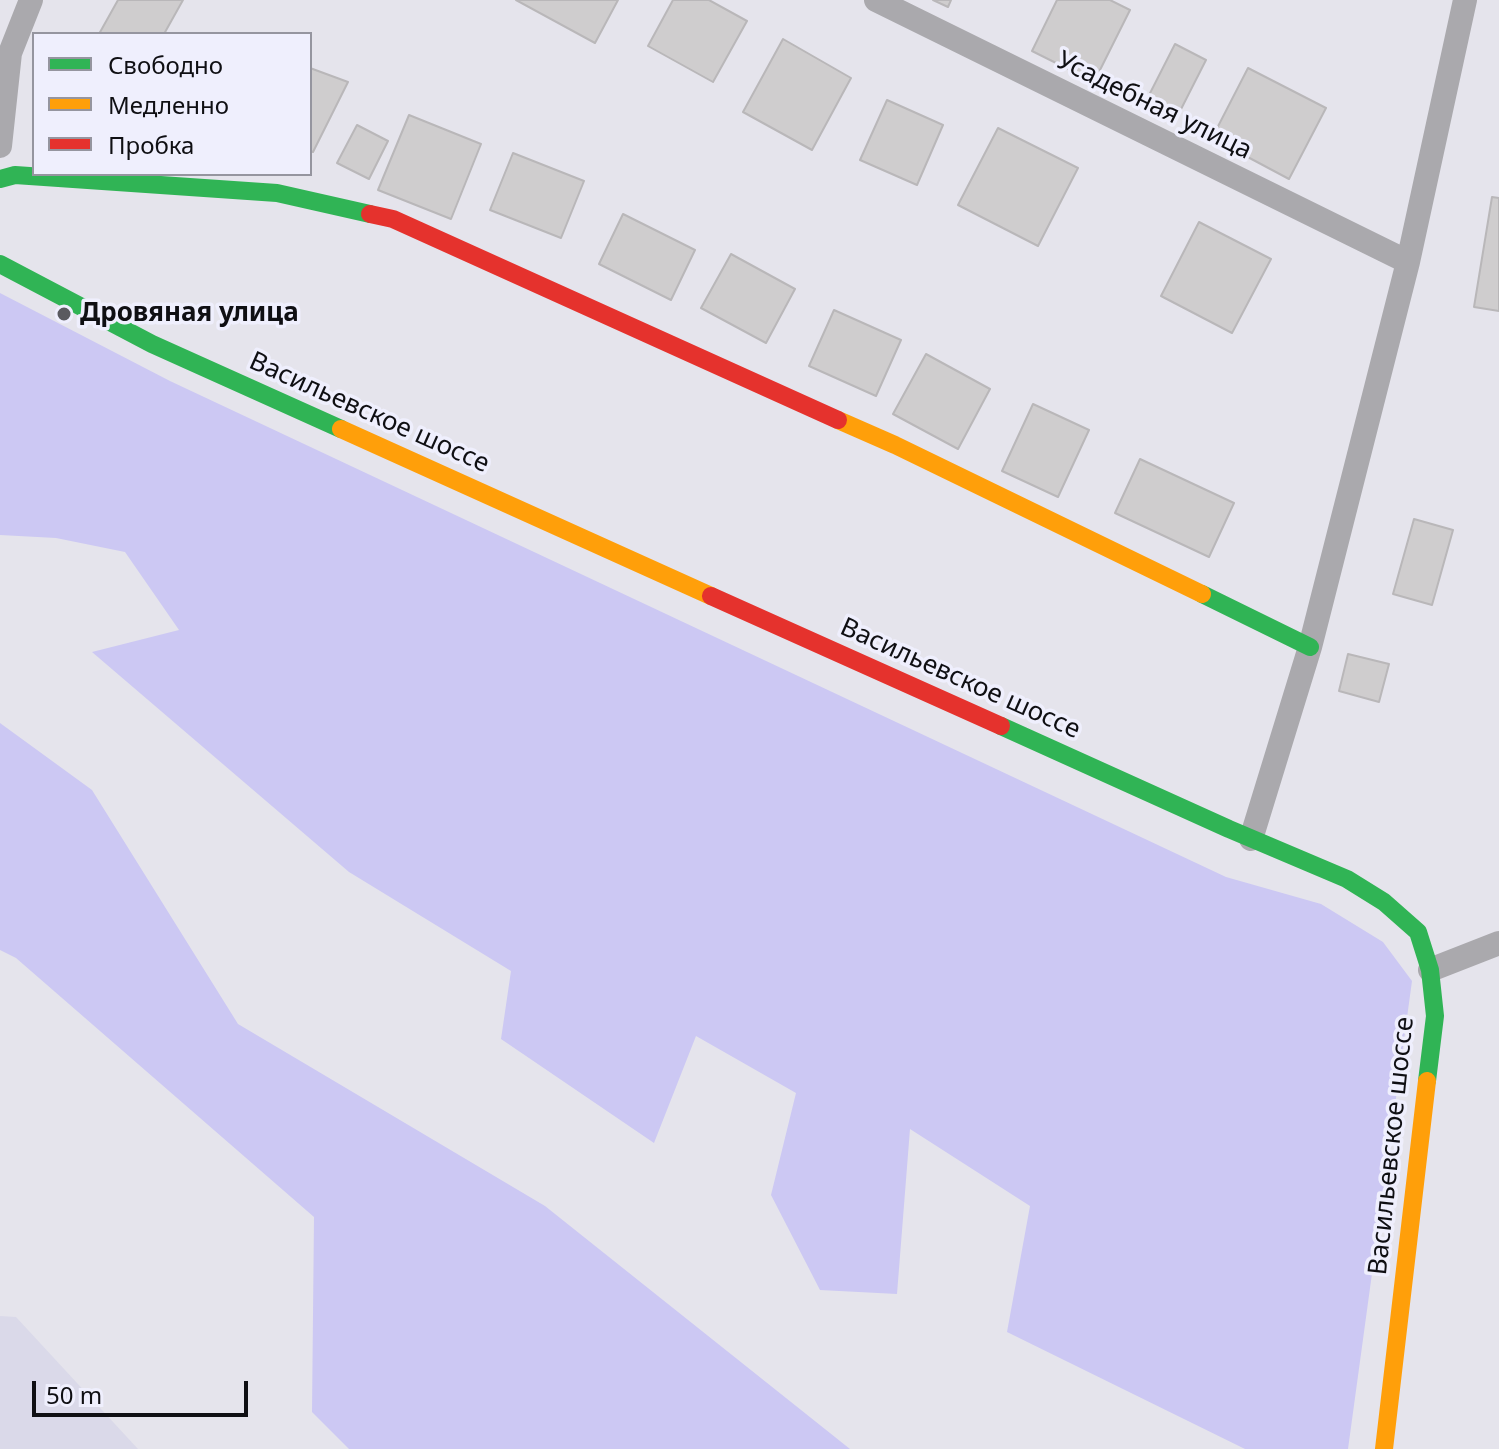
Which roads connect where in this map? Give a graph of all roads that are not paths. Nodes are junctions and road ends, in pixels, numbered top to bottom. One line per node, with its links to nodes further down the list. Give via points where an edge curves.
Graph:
1 (31, 0): 4 (street)
2 (876, 0): 7 (street, Усадебная улица)
3 (1465, 0): 7 (street)
4 (5, 50): 5 (street)
5 (0, 146)
6 (0, 179): 9 (street, via 15,175 277,193 393,219 895,445)
7 (1408, 262): 9 (street)
8 (0, 264): 10 (street, Васильевское шоссе, via 152,344)
9 (1310, 647): 10 (street)
10 (1251, 839): 12 (street, Васильевское шоссе, via 1347,879 1384,902 1418,932)
11 (1499, 943): 12 (street)
12 (1430, 970): 13 (street, Васильевское шоссе, via 1435,1016)
13 (1384, 1449)

